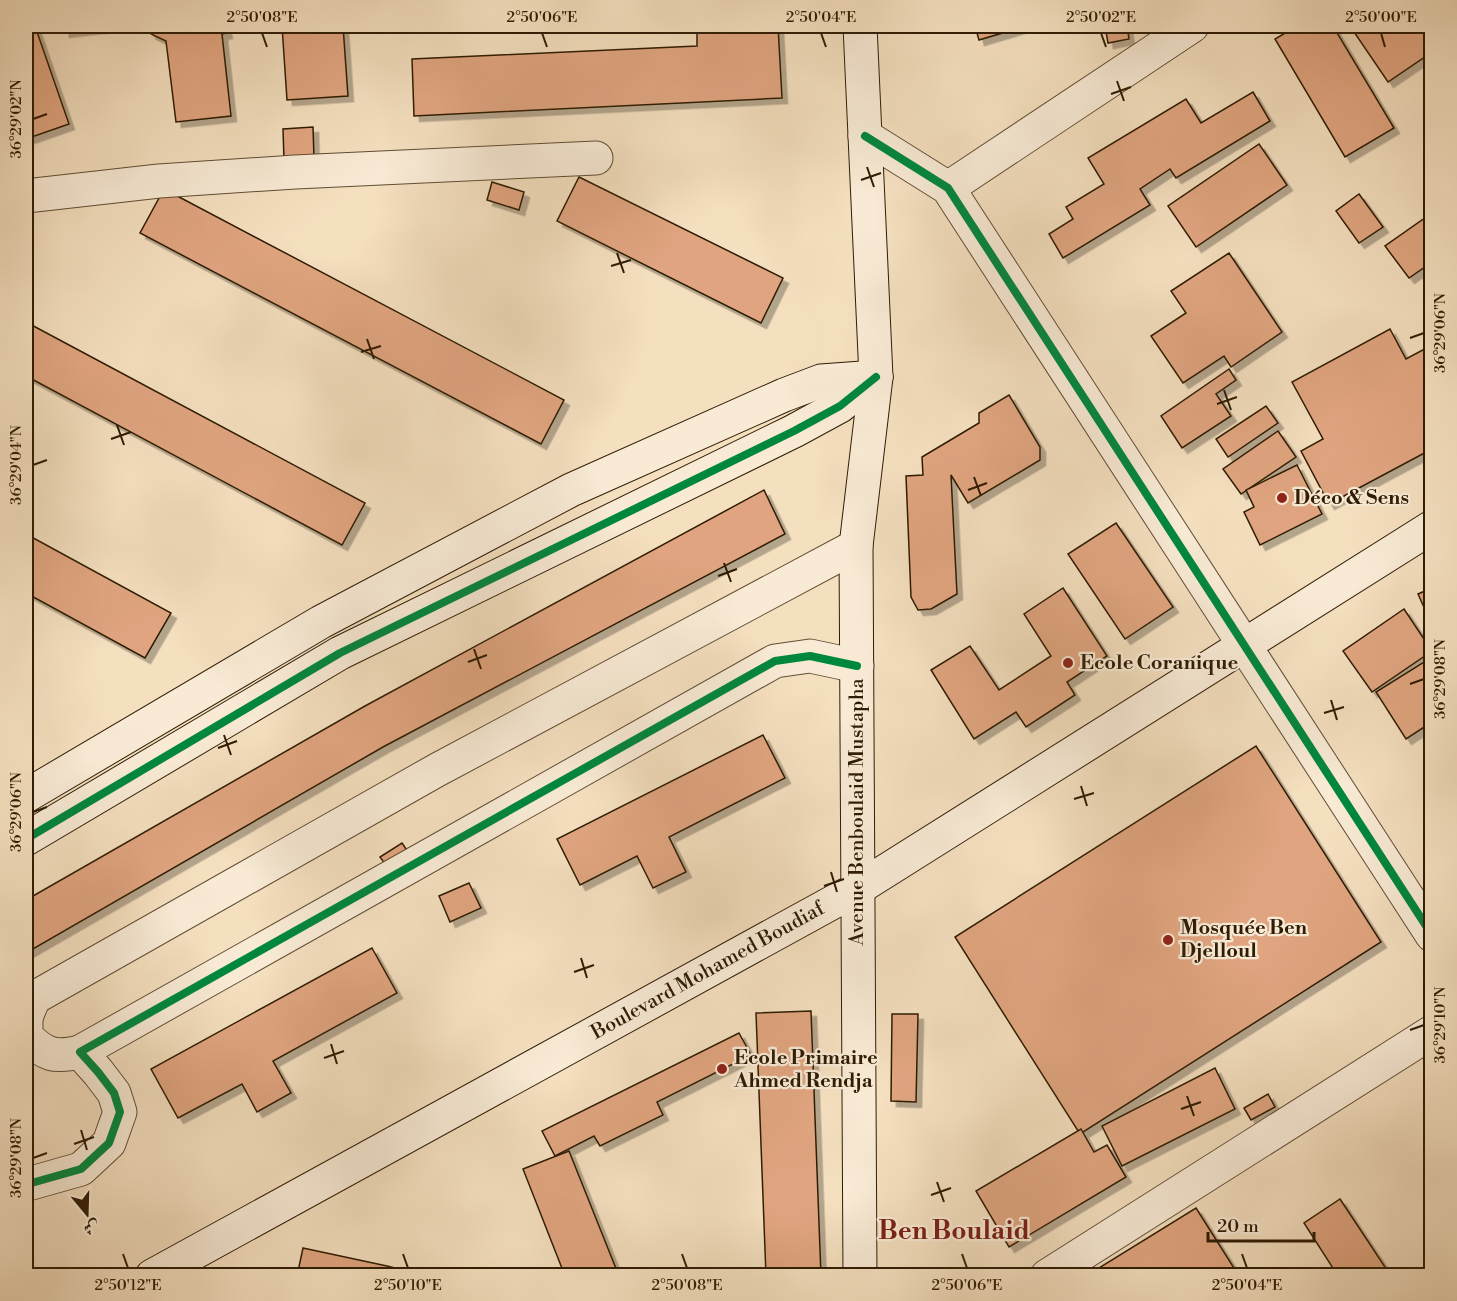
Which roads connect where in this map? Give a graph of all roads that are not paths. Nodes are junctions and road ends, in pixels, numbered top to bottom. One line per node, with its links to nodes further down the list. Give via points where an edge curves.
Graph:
1 (860, 26): 3 (street, Avenue Benboulaid Mustapha)
2 (1192, 26): 5 (street)
3 (865, 136): 5 (street); 7 (street, Avenue Benboulaid Mustapha)
4 (596, 158): 6 (street, via 294,172 159,181)
5 (948, 188): 10 (street)
6 (26, 196)
7 (876, 377): 9 (street, Avenue Benboulaid Mustapha); 12 (street, via 821,381 571,490 321,622); 13 (street, via 840,406 794,431 340,653)
8 (1431, 527): 10 (street, Boulevard Mohamed Boudiaf)
9 (856, 546): 11 (street, Avenue Benboulaid Mustapha); 16 (street, via 437,770 44,992 34,998)
10 (1242, 645): 14 (street, Boulevard Mohamed Boudiaf); 15 (street)
11 (857, 666): 14 (street, Avenue Benboulaid Mustapha); 18 (street, via 810,656 774,661)
12 (26, 796)
13 (26, 838)
14 (857, 889): 20 (street, Boulevard Mohamed Boudiaf); 21 (street, Avenue Benboulaid Mustapha)
15 (1431, 935)
16 (26, 1018): 18 (street, via 26,1036 40,1050 62,1056)
17 (1431, 1032): 22 (street)
18 (80, 1052): 19 (street, via 114,1093 120,1112 110,1143 81,1169)
19 (26, 1183)
20 (152, 1275)
21 (860, 1275)
22 (1047, 1275)

